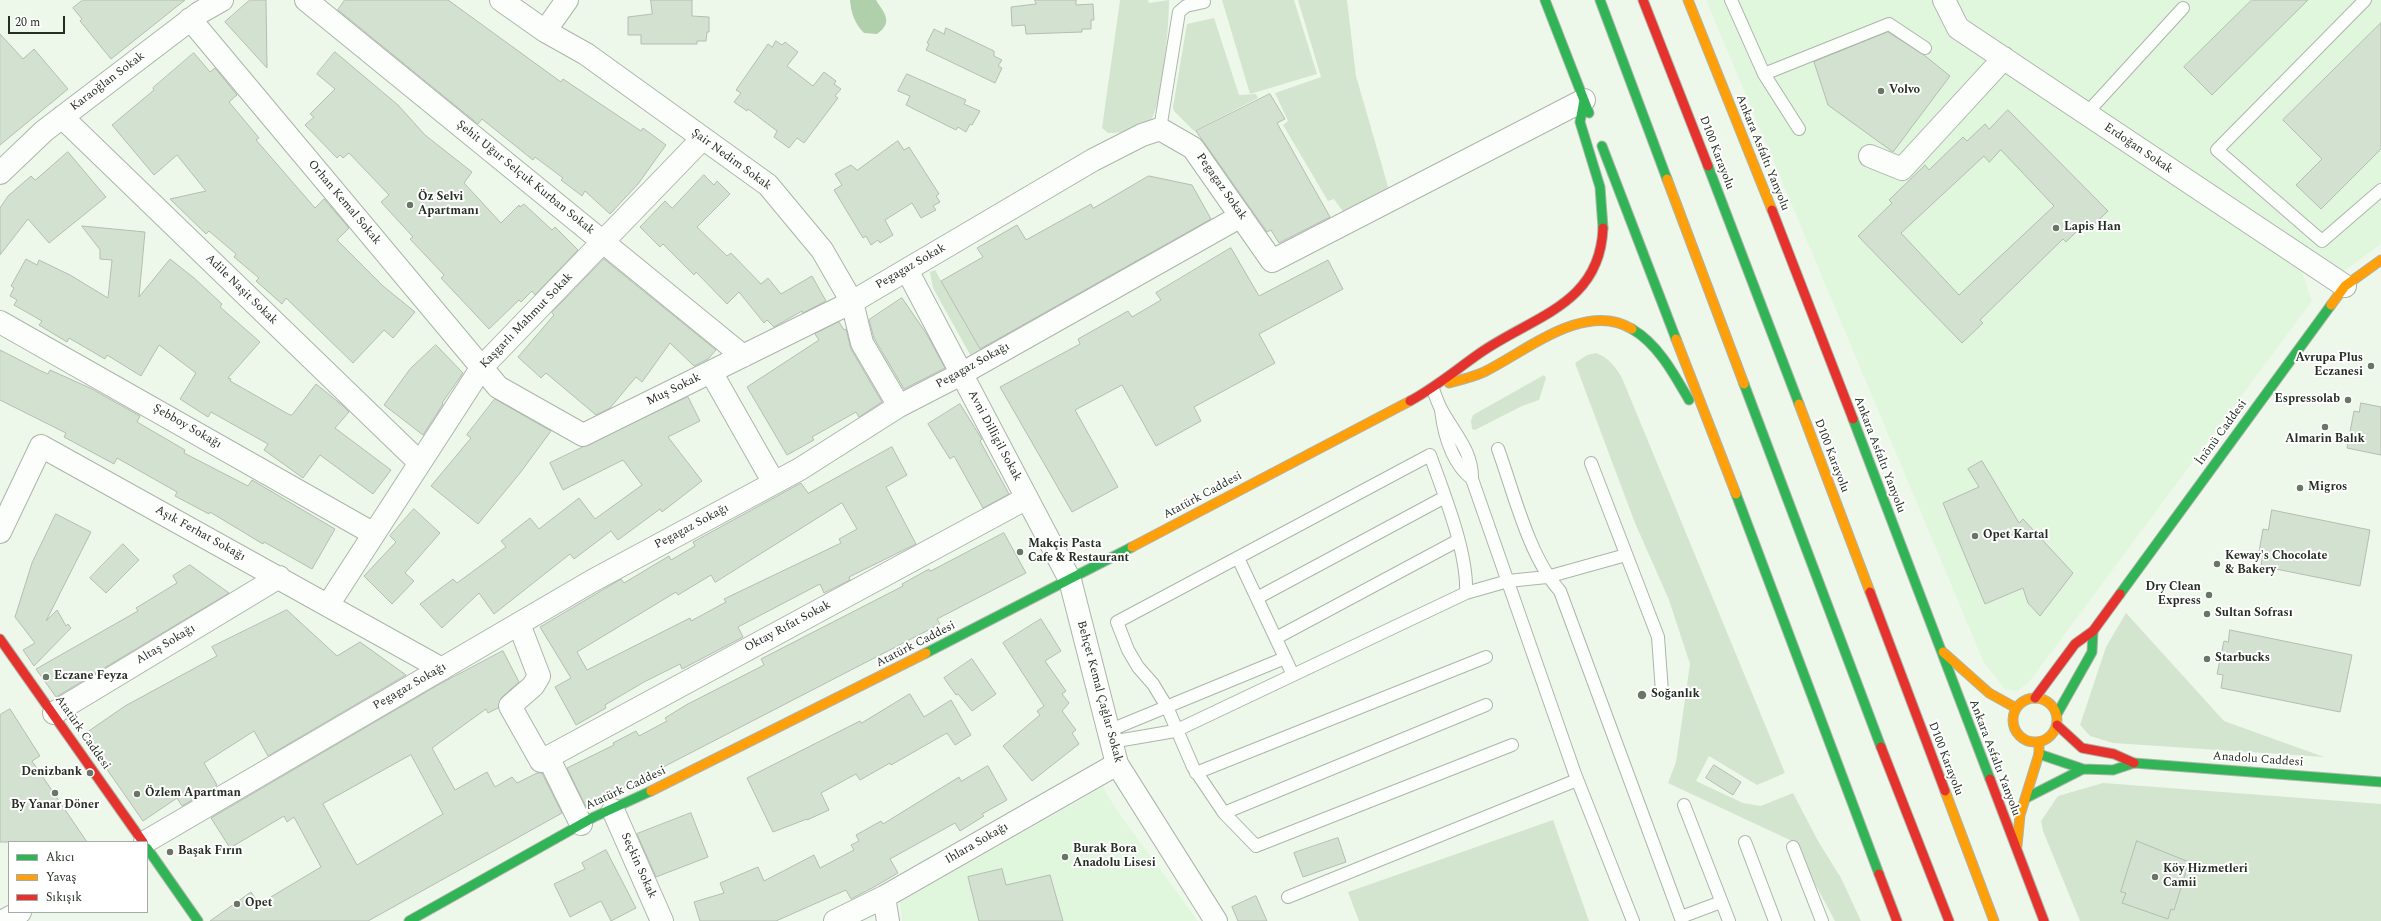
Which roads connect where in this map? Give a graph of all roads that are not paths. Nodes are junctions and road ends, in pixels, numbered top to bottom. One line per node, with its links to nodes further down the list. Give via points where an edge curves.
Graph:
1 (222, 0): 14 (street, Karaoğlan Sokak)
2 (306, 0): 31 (street, Şehit Uğur Selçuk Kurban Sokak)
3 (501, 0): 15 (street, Şair Nedim Sokak)
4 (567, 0): 15 (street)
5 (1545, 0): 19 (main road)
6 (1600, 0): 123 (main road, via 1841,643)
7 (1643, 0): 124 (main road, D100 Karayolu, via 1718,190)
8 (1688, 0): 67 (main road, Ankara Asfaltı Yanyolu, via 1801,281)
9 (1731, 0): 18 (lane)
10 (1944, 0): 17 (street, Erdoğan Sokak, via 1958,28)
11 (2365, 0): 29 (lane, via 2217,150 2322,241)
12 (1204, 2): 23 (lane, via 1186,6 1179,12)
13 (2183, 8): 20 (lane)
14 (190, 19): 21 (street, Karaoğlan Sokak); 38 (street, Orhan Kemal Sokak)
15 (545, 30): 26 (street, Şair Nedim Sokak, via 586,54)
16 (1925, 48): 18 (lane, via 1889,24)
17 (2004, 58): 20 (street, Erdoğan Sokak); 27 (street, via 1902,169)
18 (1764, 74): 24 (lane)
19 (1584, 100): 22 (main road); 30 (street, Pegagaz Sokak, via 1272,261); 42 (main road, via 1580,122 1600,188 1603,215 1602,243 1593,270 1586,283 1566,303 1481,352)
20 (2086, 114): 34 (street, Erdoğan Sokak)
21 (62, 117): 28 (street, Karaoğlan Sokak); 46 (street, Adile Naşit Sokak)
22 (1592, 122)
23 (1160, 129): 30 (street, Pegagaz Sokak, via 1193,148); 33 (street, Pegagaz Sokak, via 1142,134 1093,160)
24 (1799, 129)
25 (1598, 136): 44 (main road)
26 (702, 139): 31 (street, Kaşgarlı Mahmut Sokak); 35 (street, Şair Nedim Sokak, via 768,185 822,250)
27 (1870, 156)
28 (0, 173)
29 (2381, 190)
30 (1241, 216): 40 (street, Pegagaz Sokağı)
31 (603, 241): 37 (street, Şehit Uğur Selçuk Kurban Sokak); 38 (street, Kaşgarlı Mahmut Sokak)
32 (2381, 260): 34 (main road, İnönü Caddesi)
33 (907, 270): 35 (street, Pegagaz Sokak); 40 (street, Avni Dilligil Sokak)
34 (2345, 286): 64 (main road, İnönü Caddesi)
35 (852, 302): 37 (street, Muş Sokak); 43 (street, Şair Nedim Sokak, via 862,343)
36 (0, 322): 52 (street, Şebboy Sokağı)
37 (743, 356): 39 (street, Muş Sokak)
38 (482, 367): 41 (street, Orhan Kemal Sokak); 46 (street, Kaşgarlı Mahmut Sokak)
39 (711, 372): 41 (street, Muş Sokak, via 583,435); 48 (street)
40 (962, 374): 43 (street, Pegagaz Sokağı); 50 (street, Avni Dilligil Sokak)
41 (498, 387)
42 (1433, 389): 44 (main road, via 1483,372 1531,345 1584,322 1610,320 1625,324 1640,333 1653,346); 58 (main road, Atatürk Caddesi); 59 (lane, via 1441,409 1444,434 1462,471 1472,479)
43 (899, 406): 48 (street, Pegagaz Sokağı)
44 (1714, 438): 106 (main road)
45 (1498, 449): 57 (lane, via 1534,550)
46 (420, 463): 52 (street, Kaşgarlı Mahmut Sokak)
47 (1591, 463): 54 (lane)
48 (774, 483): 63 (street, Pegagaz Sokağı, via 592,581)
49 (1445, 497): 53 (lane); 55 (lane, via 1430,455); 61 (lane)
50 (1027, 498): 58 (street, Avni Dilligil Sokak); 85 (street, Oktay Rıfat Sokak)
51 (0, 532): 56 (street, Aşık Ferhat Sokağı, via 41,446)
52 (374, 534): 62 (street, Kaşgarlı Mahmut Sokak)
53 (1457, 541): 60 (lane, via 1467,575); 65 (lane)
54 (1626, 555): 57 (lane); 72 (lane, via 1658,637)
55 (1238, 558): 61 (lane); 75 (lane, via 1117,622 1128,650)
56 (279, 577): 62 (street, Aşık Ferhat Sokağı); 77 (street, Altaş Sokağı)
57 (1547, 577): 59 (lane); 109 (lane, via 1560,591)
58 (1070, 580): 81 (street, Behçet Kemal Çağlar Sokak); 94 (main road, Atatürk Caddesi)
59 (1508, 581): 60 (lane); 90 (lane)
60 (1466, 593): 71 (lane)
61 (1257, 598): 65 (lane)
62 (328, 605): 70 (street, Aşık Ferhat Sokağı)
63 (519, 624): 70 (street, Pegagaz Sokağı); 85 (street, via 539,676 533,686 510,706 541,760)
64 (2093, 631): 73 (main road, İnönü Caddesi, via 2075,644); 78 (main road, via 2092,652)
65 (1276, 638): 69 (lane)
66 (2, 646): 77 (main road, Atatürk Caddesi)
67 (1941, 651): 76 (main road, via 1989,693); 102 (main road, Ankara Asfaltı Yanyolu)
68 (1486, 657): 89 (lane)
69 (1285, 658): 71 (lane); 75 (lane)
70 (442, 669): 98 (street, Pegagaz Sokağı)
71 (1293, 675): 80 (lane)
72 (1662, 692)
73 (2035, 698): 76 (main road, via 2021,703); 78 (main road, via 2048,702)
74 (1486, 705): 95 (lane)
75 (1167, 707): 80 (lane); 81 (lane)
76 (2016, 708): 82 (main road, via 2013,722 2018,736 2032,743)
77 (54, 713): 97 (main road, Atatürk Caddesi)
78 (2056, 714): 79 (main road)
79 (2057, 724): 82 (main road, via 2052,735); 86 (main road, Anadolu Caddesi, via 2082,748 2114,754)
80 (1175, 731): 81 (lane); 89 (lane)
81 (1110, 736): 87 (street, Behçet Kemal Çağlar Sokak)
82 (2039, 743): 84 (main road)
83 (1512, 745): 95 (lane, via 1256,846)
84 (2039, 754): 88 (main road); 92 (main road)
85 (548, 757): 96 (street)
86 (2134, 763): 88 (main road, Anadolu Caddesi, via 2112,770); 91 (main road, Anadolu Caddesi)
87 (1117, 764): 104 (street, Ihlara Sokağı); 116 (street, Behçet Kemal Çağlar Sokak)
88 (2084, 769): 92 (main road, Anadolu Caddesi)
89 (1196, 773): 95 (lane)
90 (1577, 780): 105 (lane); 117 (lane)
91 (2381, 782)
92 (2026, 798): 102 (main road, via 2018,826)
93 (1684, 805): 107 (lane)
94 (613, 810): 96 (main road, Atatürk Caddesi); 113 (street, Seçkin Sokak)
95 (1224, 813)
96 (581, 824): 112 (main road, Atatürk Caddesi)
97 (143, 841)
98 (146, 841)
99 (1745, 842): 119 (lane)
100 (1792, 847): 120 (lane)
101 (148, 849): 111 (main road)
102 (2016, 851): 103 (main road, Ankara Asfaltı Yanyolu)
103 (2029, 882): 125 (main road, Ankara Asfaltı Yanyolu); 126 (main road)
104 (884, 897): 114 (street, Ihlara Sokağı); 115 (street)
105 (1288, 897)
106 (1889, 899): 121 (main road); 122 (main road)
107 (1721, 902): 109 (lane); 118 (lane)
108 (18, 913): 110 (street)
109 (1681, 919)
110 (3, 921)
111 (198, 921)
112 (409, 921)
113 (662, 921)
114 (835, 921)
115 (888, 921)
116 (1216, 921)
117 (1633, 921)
118 (1729, 921)
119 (1775, 921)
120 (1822, 921)
121 (1890, 921)
122 (1897, 921)
123 (1949, 921)
124 (1994, 921)
125 (2044, 921)
126 (2054, 921)

